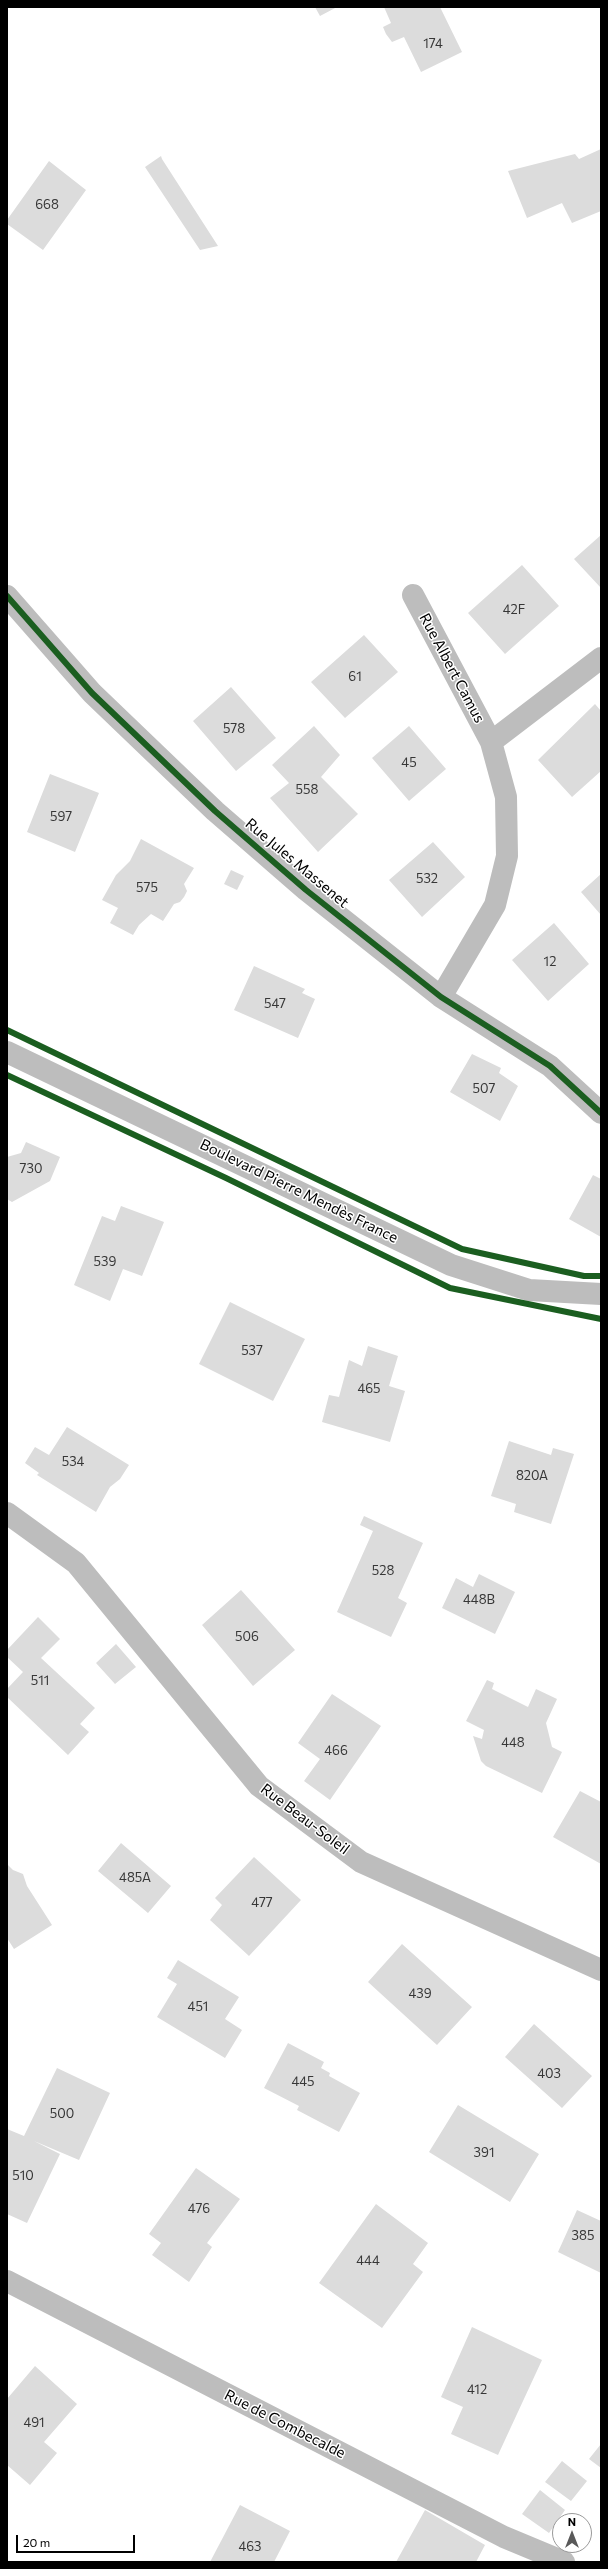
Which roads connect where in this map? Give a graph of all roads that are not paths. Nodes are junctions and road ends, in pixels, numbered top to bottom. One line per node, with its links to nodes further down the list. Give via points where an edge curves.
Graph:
1 (413, 595): 4 (street, Rue Albert Camus)
2 (7, 596): 5 (street, Rue Jules Massenet, via 92,693 215,811 306,890)
3 (601, 658): 4 (street, Rue Albert Camus)
4 (491, 742): 5 (street, Rue Albert Camus, via 506,797 507,856 495,905)
5 (441, 997): 7 (street, Rue Jules Massenet, via 550,1066)
6 (7, 1052): 8 (street, Boulevard Pierre Mendès France, via 451,1265 529,1290)
7 (601, 1113)
8 (601, 1294)
9 (7, 1513): 10 (street, Rue Beau-Soleil, via 76,1563 259,1786 361,1862)
10 (601, 1970)
11 (7, 2281): 12 (street, Rue de Combecalde, via 504,2537)
12 (564, 2562)

